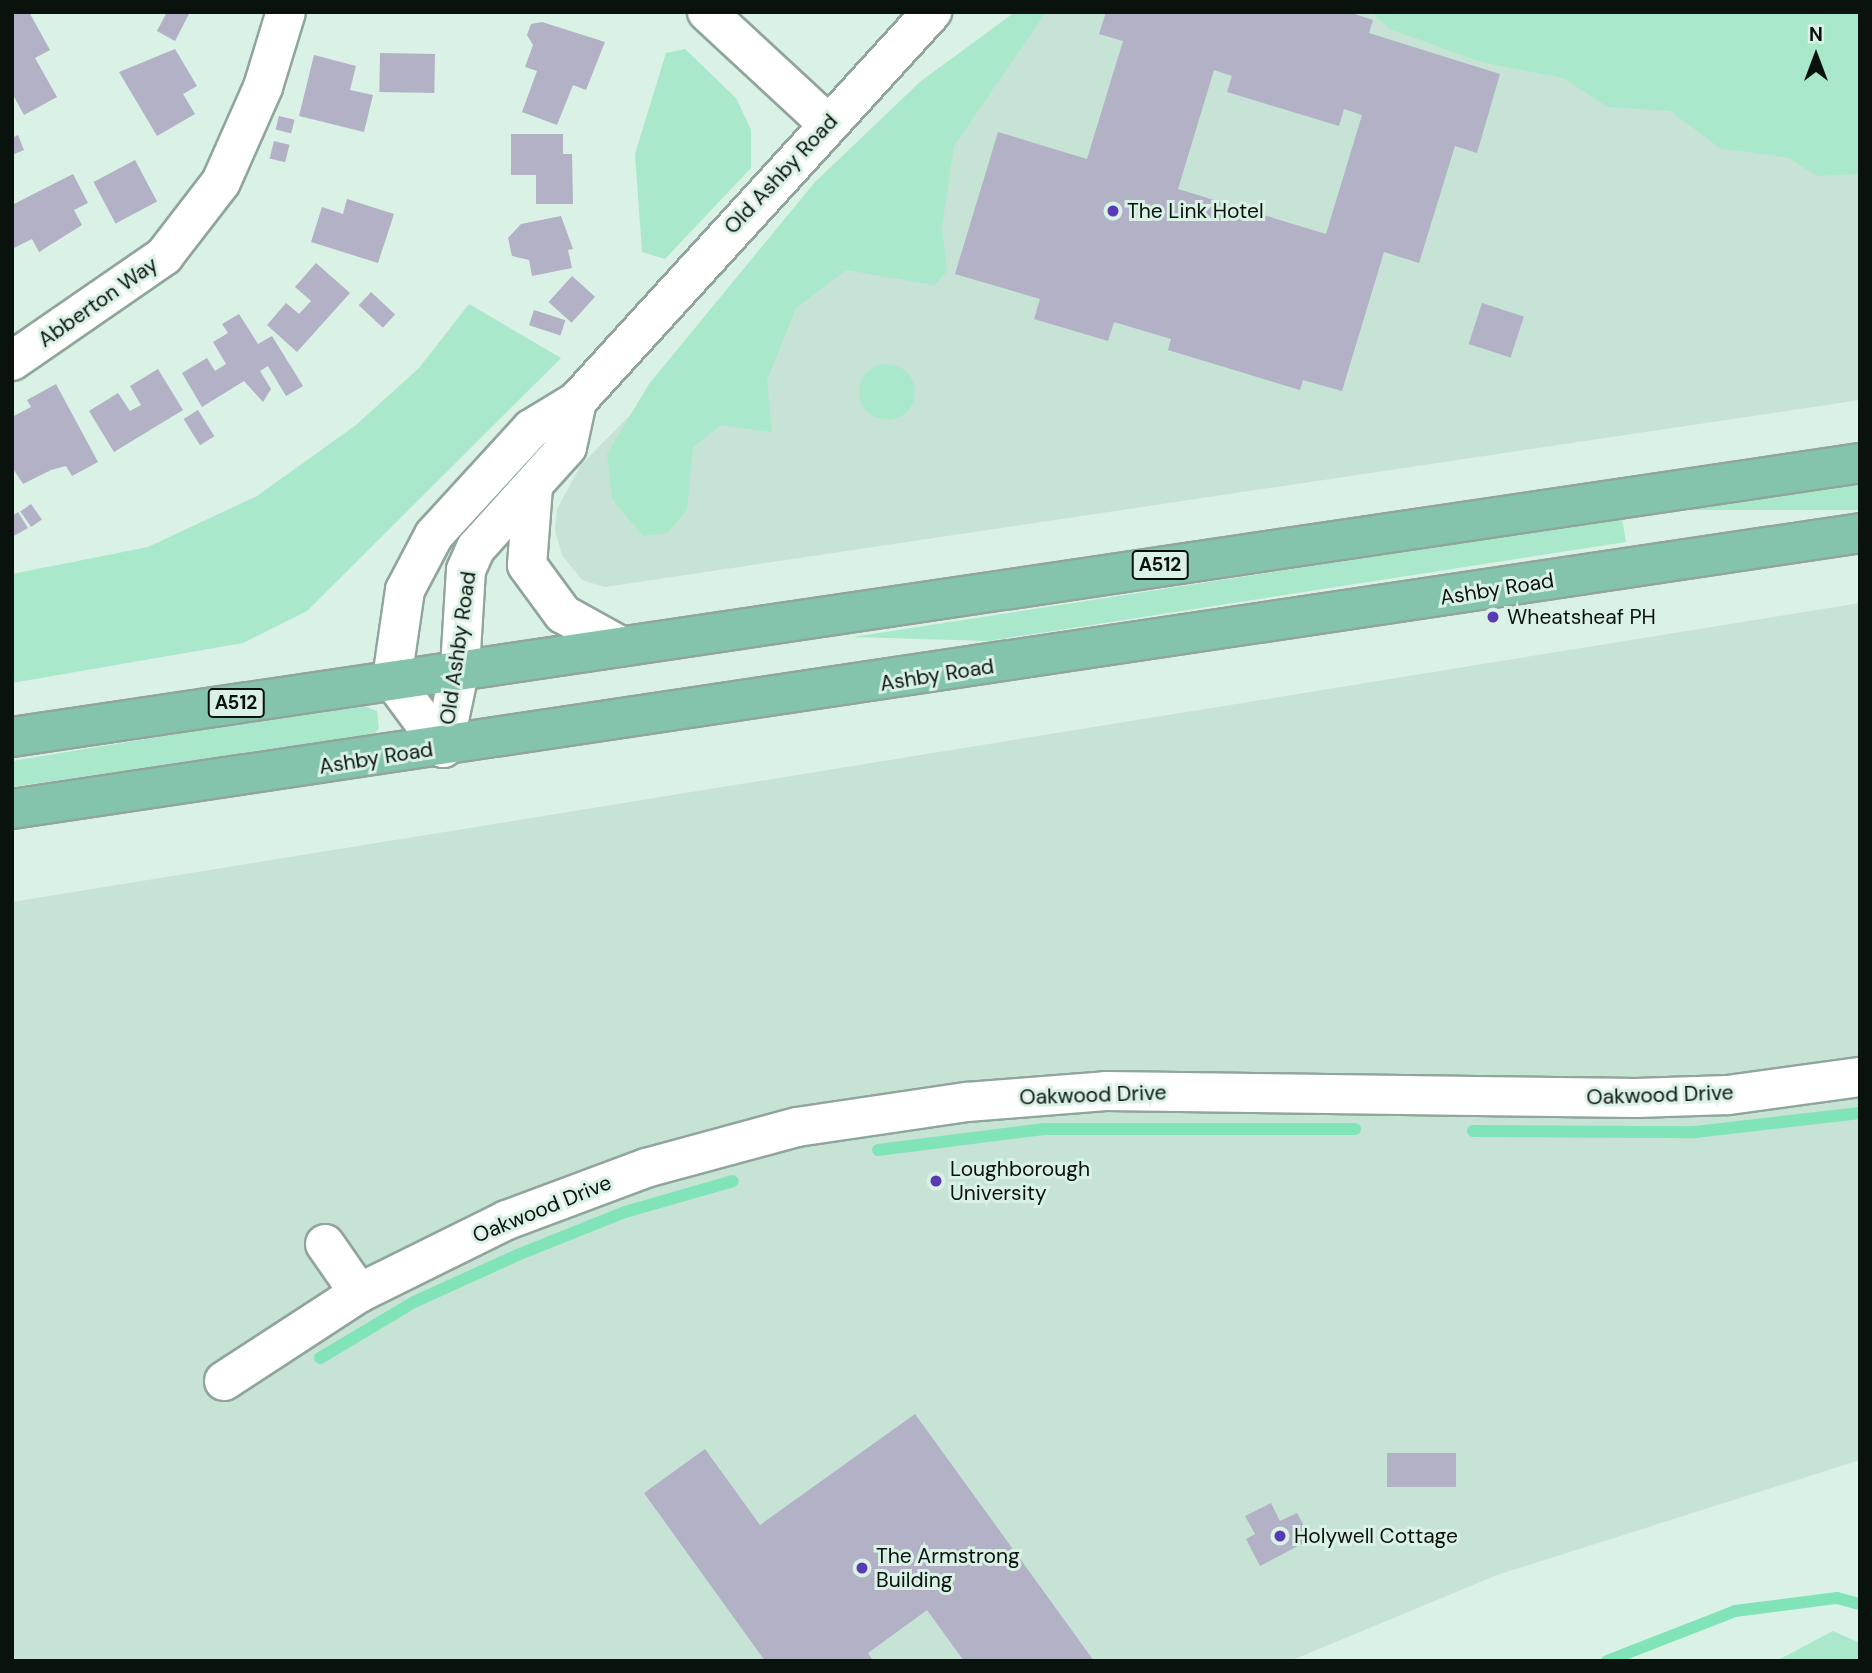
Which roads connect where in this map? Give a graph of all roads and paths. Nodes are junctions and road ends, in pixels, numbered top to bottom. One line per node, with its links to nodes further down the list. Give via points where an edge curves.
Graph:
1 (286, 12): 5 (street, Abberton Way, via 264,87 221,182 197,214 164,256)
2 (707, 12): 4 (street)
3 (932, 12): 4 (street, Old Ashby Road)
4 (828, 124): 6 (street, Old Ashby Road)
5 (12, 361)
6 (577, 401): 8 (street, Old Ashby Road, via 567,447); 12 (street, Old Ashby Road, via 531,429 434,535 405,590)
7 (1860, 463): 10 (main road, A512)
8 (533, 487): 10 (street, via 527,565 563,614); 11 (street, Old Ashby Road, via 476,548 466,570)
9 (1860, 533): 14 (main road, Ashby Road)
10 (619, 645): 11 (main road, A512)
11 (460, 668): 12 (main road, A512); 14 (street, Old Ashby Road)
12 (392, 679): 13 (main road, A512); 14 (street, Old Ashby Road)
13 (12, 737)
14 (443, 748): 15 (main road, Ashby Road)
15 (12, 810)
16 (1860, 1077): 18 (street, Oakwood Drive, via 1728,1094 1636,1098 1106,1091 967,1102 797,1127 646,1168 507,1220)
17 (325, 1244): 18 (street)
18 (359, 1293): 19 (street, Oakwood Drive)
19 (224, 1381)

